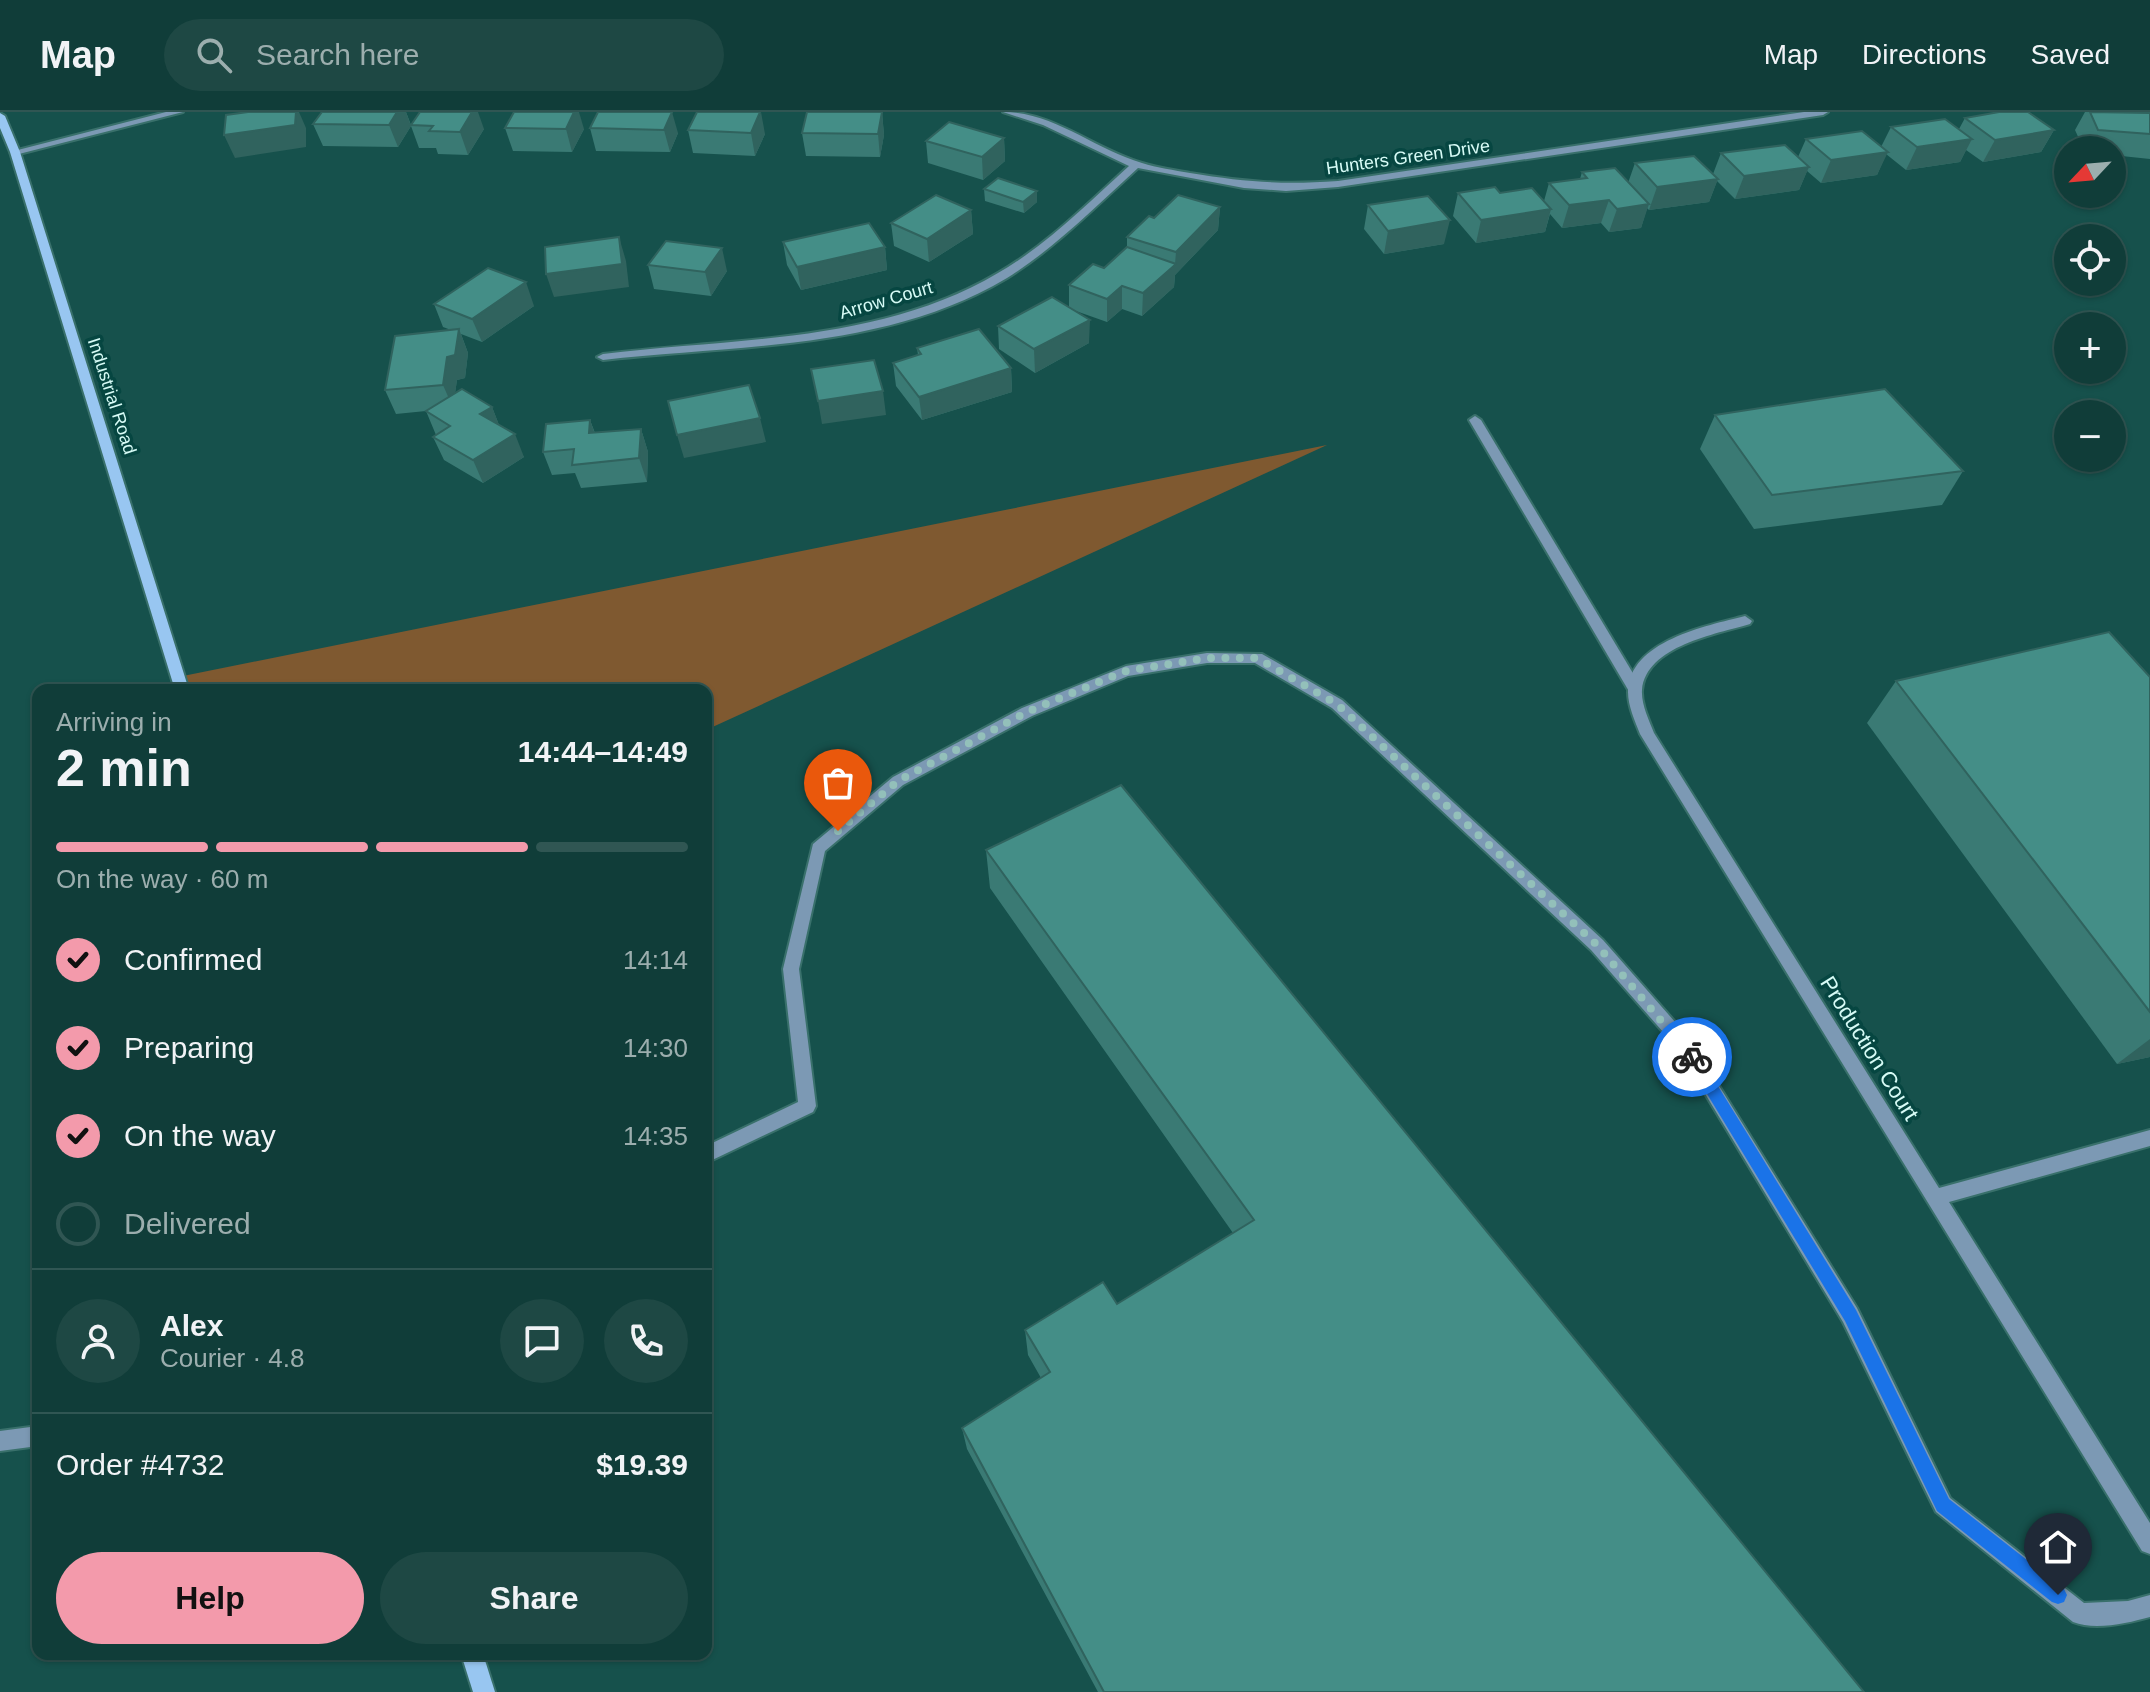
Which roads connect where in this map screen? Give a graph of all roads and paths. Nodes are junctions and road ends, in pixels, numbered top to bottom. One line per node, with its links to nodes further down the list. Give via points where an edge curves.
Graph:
1 (178, 112): 5 (street)
2 (1008, 112): 6 (street, Hunters Green Drive, via 1046,123)
3 (1823, 112): 6 (street, Hunters Green Drive, via 1338,184 1244,185)
4 (0, 116): 5 (main road, Industrial Road)
5 (15, 152): 10 (main road, Industrial Road)
6 (1136, 165): 7 (street, Arrow Court, via 1000,277 934,307 822,337)
7 (603, 357)
8 (1475, 420): 11 (street, Production Court)
9 (1745, 621): 11 (street, via 1666,646 1644,667)
10 (180, 684)
11 (1635, 689): 14 (street, Production Court, via 1647,734)
12 (2150, 1138): 14 (street)
13 (712, 1152): 18 (street, via 807,1106 791,969 818,848 898,781 1027,712 1126,671 1207,658 1257,658 1337,704 1597,945 1684,1044 1850,1315 1943,1505 2081,1614)
14 (1937, 1197): 17 (street, Production Court)
15 (32, 1437): 16 (street)
16 (0, 1441)
17 (2150, 1543)
18 (2150, 1606)
19 (474, 1660): 20 (main road)
20 (484, 1692)

